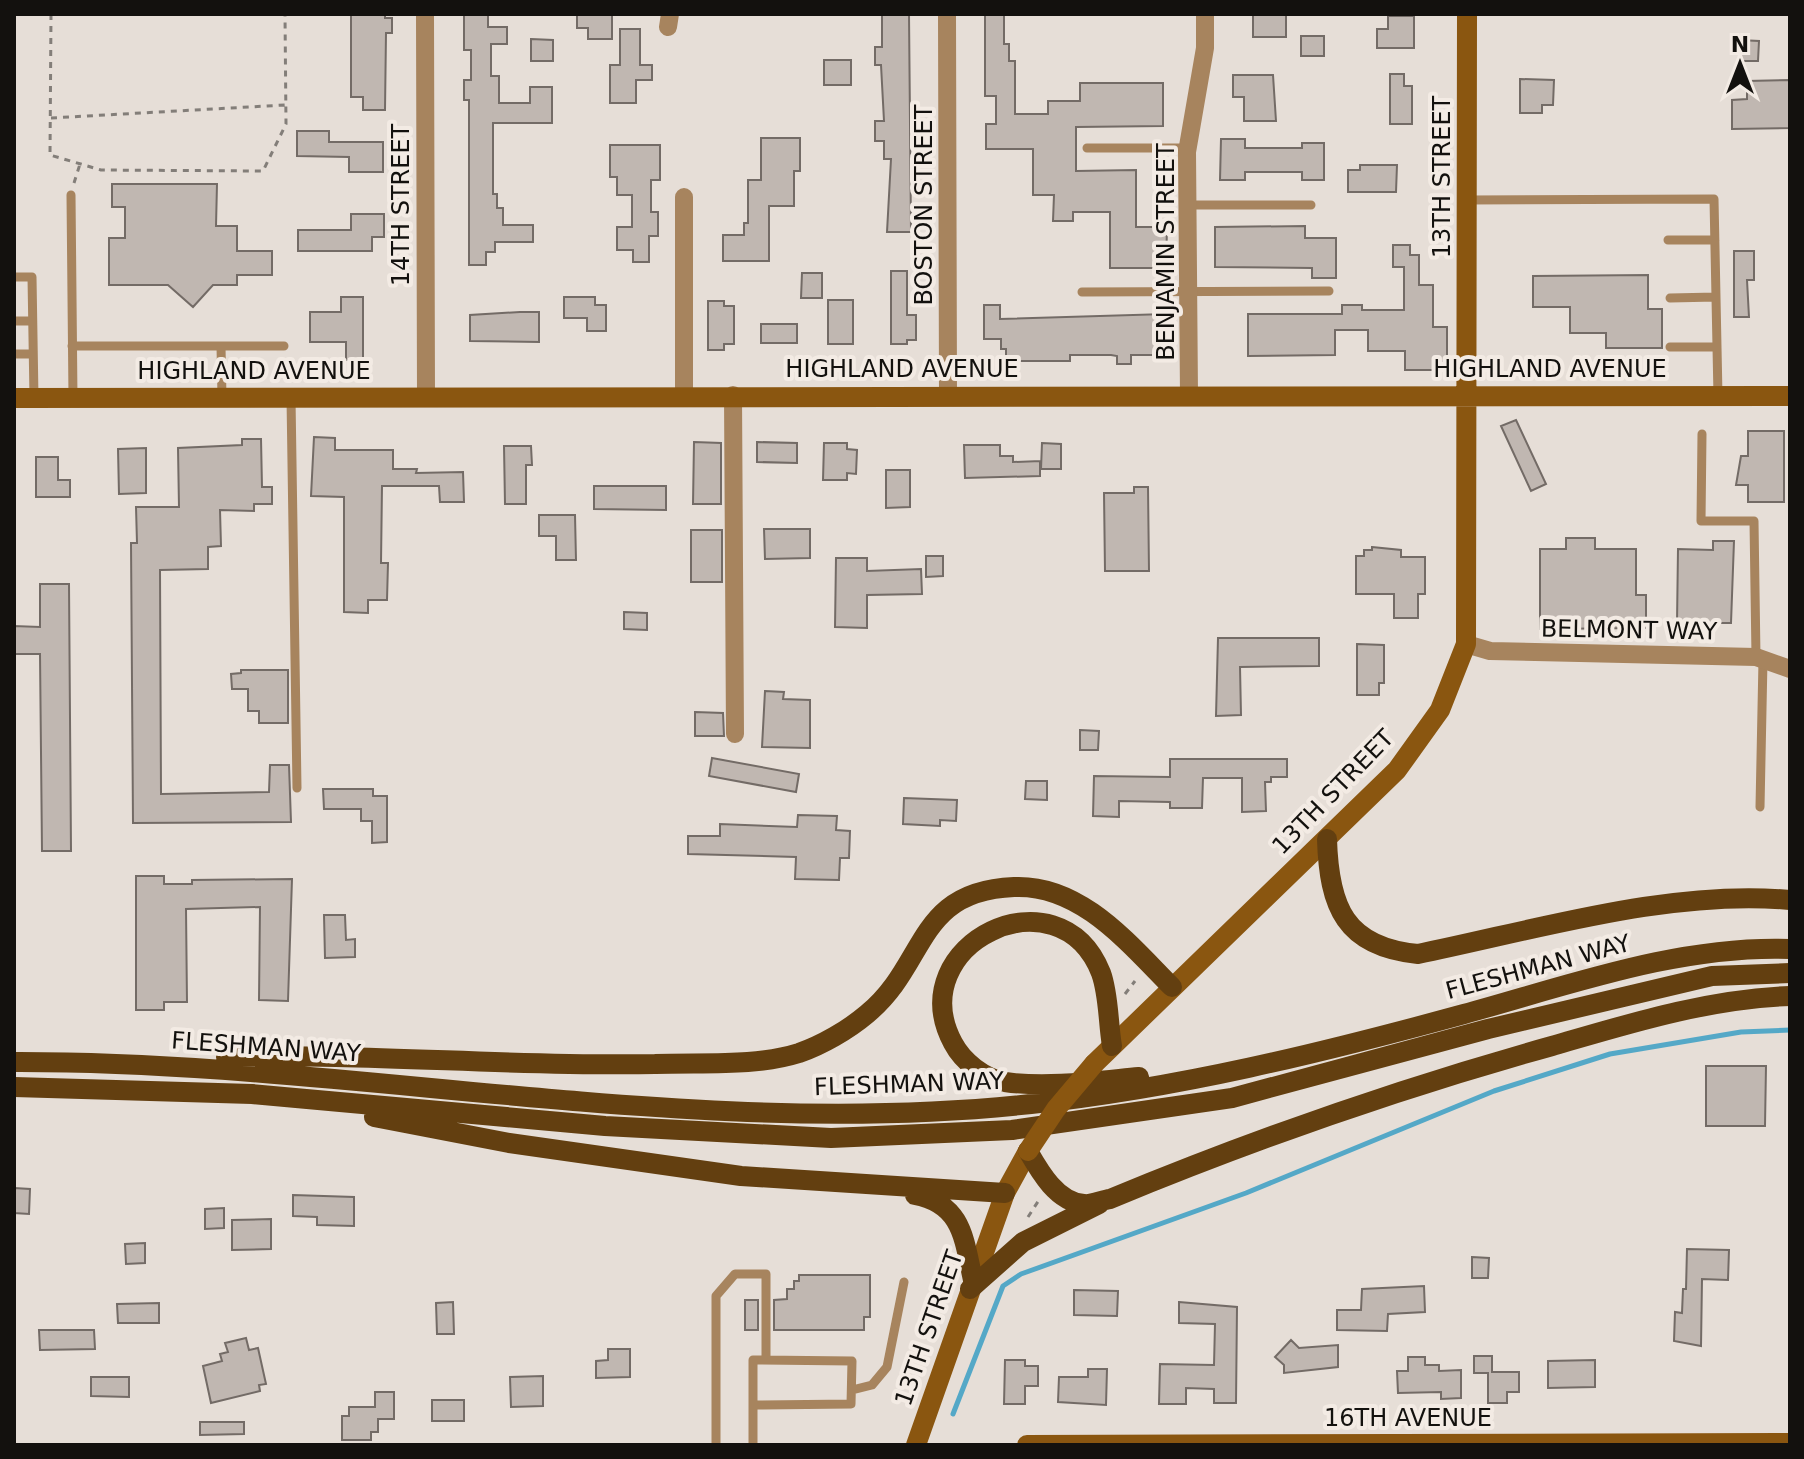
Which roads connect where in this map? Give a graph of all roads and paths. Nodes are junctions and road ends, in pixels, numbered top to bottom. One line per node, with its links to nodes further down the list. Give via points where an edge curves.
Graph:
1 (51, 14): 8 (path)
2 (285, 14): 7 (path)
3 (425, 14): 34 (street, 14TH STREET)
4 (947, 14): 37 (street, BOSTON STREET)
5 (1205, 14): 10 (street, BENJAMIN STREET, via 1205,48)
6 (1467, 14): 14 (main road, 13TH STREET)
7 (285, 105): 8 (path); 11 (path, via 286,124 263,171 101,170)
8 (51, 118): 11 (path, via 50,155)
9 (1087, 148): 10 (lane)
10 (1187, 148): 15 (street, BENJAMIN STREET)
11 (80, 164): 12 (path)
12 (71, 195): 27 (lane)
13 (684, 197): 35 (street)
14 (1468, 200): 18 (lane, via 1714,199); 39 (main road, 13TH STREET)
15 (1187, 205): 16 (lane); 22 (street, BENJAMIN STREET)
16 (1311, 205)
17 (1668, 240): 18 (lane)
18 (1715, 240): 23 (lane)
19 (14, 277): 26 (lane, via 32,277)
20 (1329, 291): 22 (lane)
21 (1082, 292): 22 (lane)
22 (1188, 292): 38 (street, BENJAMIN STREET)
23 (1716, 297): 24 (lane); 31 (lane)
24 (1670, 298)
25 (14, 321): 26 (lane)
26 (32, 321): 33 (lane)
27 (72, 346): 28 (lane); 43 (lane)
28 (221, 346): 29 (lane); 44 (lane)
29 (284, 346)
30 (1670, 347): 31 (lane)
31 (1717, 347): 40 (lane)
32 (14, 354): 33 (lane)
33 (33, 354): 42 (lane)
34 (426, 395): 35 (main road, HIGHLAND AVENUE); 45 (main road, HIGHLAND AVENUE)
35 (684, 395): 36 (main road, HIGHLAND AVENUE)
36 (733, 395): 37 (main road, HIGHLAND AVENUE); 50 (street)
37 (948, 395): 38 (main road, HIGHLAND AVENUE)
38 (1189, 395): 39 (main road, HIGHLAND AVENUE)
39 (1468, 395): 40 (main road, HIGHLAND AVENUE); 47 (main road, 13TH STREET)
40 (1718, 396): 41 (main road, HIGHLAND AVENUE)
41 (1790, 396)
42 (24, 398): 43 (main road, HIGHLAND AVENUE)
43 (73, 398): 44 (main road, HIGHLAND AVENUE)
44 (222, 398): 45 (main road, HIGHLAND AVENUE)
45 (291, 398): 51 (lane)
46 (1702, 434): 48 (lane, via 1701,521 1754,521)
47 (1466, 644): 48 (street, BELMONT WAY, via 1490,651); 53 (main road, 13TH STREET, via 1440,710 1397,770)
48 (1759, 659): 49 (street, BELMONT WAY); 52 (lane)
49 (1790, 669)
50 (735, 734)
51 (297, 788)
52 (1760, 807)
53 (1327, 839): 54 (main road, via 1334,899 1345,921 1373,946 1392,951 1418,954 1676,904 1728,898); 58 (main road, 13TH STREET)
54 (1790, 900)
55 (1790, 949): 64 (main road, FLESHMAN WAY, via 1662,960)
56 (1790, 973): 66 (main road, FLESHMAN WAY, via 1712,976 1232,1098 1012,1130 831,1138 746,1134)
57 (1135, 981): 60 (path)
58 (1172, 987): 61 (main road, 13TH STREET); 63 (main road, via 1114,929 1073,900 1034,886 1011,887 985,889 948,908 869,1014 797,1053 730,1062 633,1064 527,1065 326,1054)
59 (1790, 996): 71 (main road, via 1674,1011 1476,1067 1294,1126)
60 (1118, 1001)
61 (1112, 1046): 64 (main road, via 1102,976 1094,959 1073,936 1050,924 1029,919 991,930 972,942 947,973 948,1033 959,1054 977,1070 1003,1081 1126,1079); 67 (main road, 13TH STREET, bridge, via 1056,1109)
62 (14, 1062): 63 (main road, FLESHMAN WAY)
63 (68, 1062): 64 (main road, FLESHMAN WAY, via 311,1075 724,1113 854,1115 1030,1104)
64 (1267, 1066)
65 (14, 1087): 66 (main road, FLESHMAN WAY)
66 (252, 1094): 68 (main road, via 509,1143 741,1176)
67 (1028, 1151): 69 (main road, 13TH STREET); 71 (main road, via 1061,1195 1083,1204)
68 (848, 1183): 69 (main road); 74 (main road, via 926,1197 947,1207 963,1237)
69 (1005, 1193): 74 (main road, 13TH STREET)
70 (1042, 1196): 72 (path)
71 (1110, 1199): 74 (main road, via 1023,1242)
72 (1022, 1227)
73 (904, 1282): 76 (lane, via 887,1367 872,1385)
74 (972, 1284): 81 (main road, 13TH STREET)
75 (766, 1360): 76 (lane, via 852,1361); 77 (lane, via 753,1360); 79 (lane, via 766,1274 735,1274 716,1296)
76 (852, 1390): 77 (lane, via 851,1404)
77 (753, 1405): 80 (lane)
78 (1790, 1443): 82 (main road, 16TH AVENUE)
79 (716, 1445)
80 (753, 1445)
81 (916, 1445)
82 (1027, 1445)

